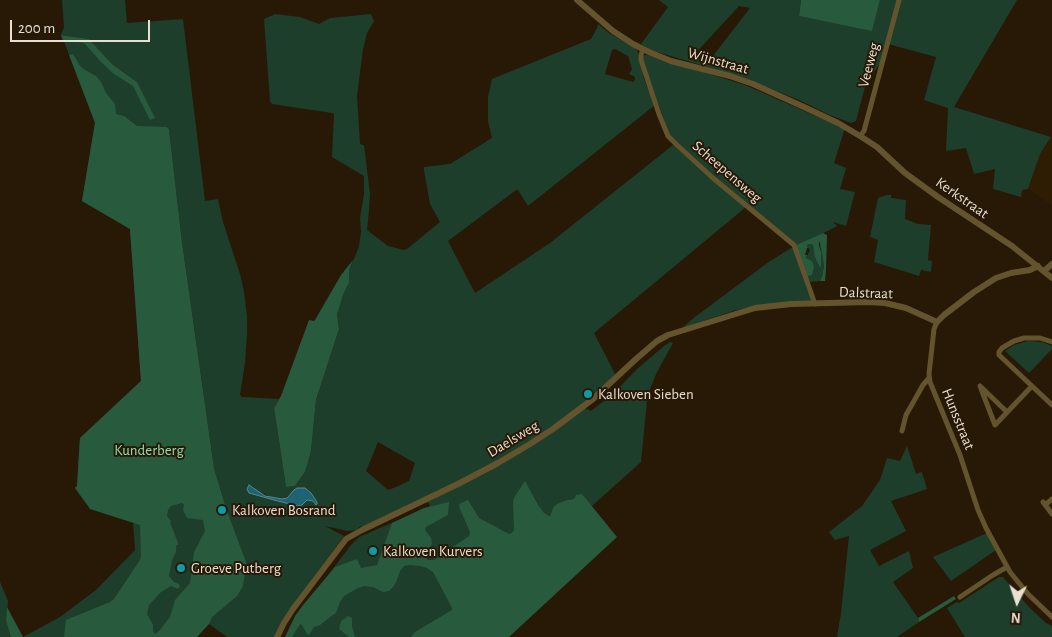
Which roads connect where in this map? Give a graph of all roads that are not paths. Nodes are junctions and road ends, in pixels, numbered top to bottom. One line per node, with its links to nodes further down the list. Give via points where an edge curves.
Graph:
1 (577, 0): 3 (street, Wijnstraat, via 609,28)
2 (899, 0): 4 (street, Veeweg)
3 (643, 49): 4 (street, Wijnstraat, via 753,84 804,106); 10 (street, Scheepensweg, via 640,58 668,136 794,245)
4 (860, 136): 6 (street, Kerkstraat, via 938,198)
5 (1052, 264): 7 (street)
6 (1038, 266): 7 (street, Kerkstraat); 11 (street, via 996,278)
7 (1044, 271): 8 (street, Kerkstraat)
8 (1052, 278)
9 (791, 304): 10 (street, Dalstraat); 23 (street, Daelsweg, via 754,308 664,336 593,400 525,447 458,484 350,536 298,602)
10 (815, 304): 11 (street, Dalstraat, via 892,304)
11 (937, 322): 13 (street, Hunsstraat)
12 (1052, 342): 14 (street, via 1024,338 998,352)
13 (929, 378): 17 (street, via 906,416); 20 (street, Hunsstraat, via 978,510)
14 (1032, 386): 15 (street); 16 (street)
15 (1052, 406)
16 (1007, 412): 16 (street, via 995,425 980,386 994,399)
17 (902, 431)
18 (1052, 499): 19 (street, via 1044,503)
19 (1052, 514)
20 (1007, 567): 21 (street); 22 (street, Hunsstraat, via 1024,590)
21 (960, 597)
22 (1052, 617)
23 (277, 637)

